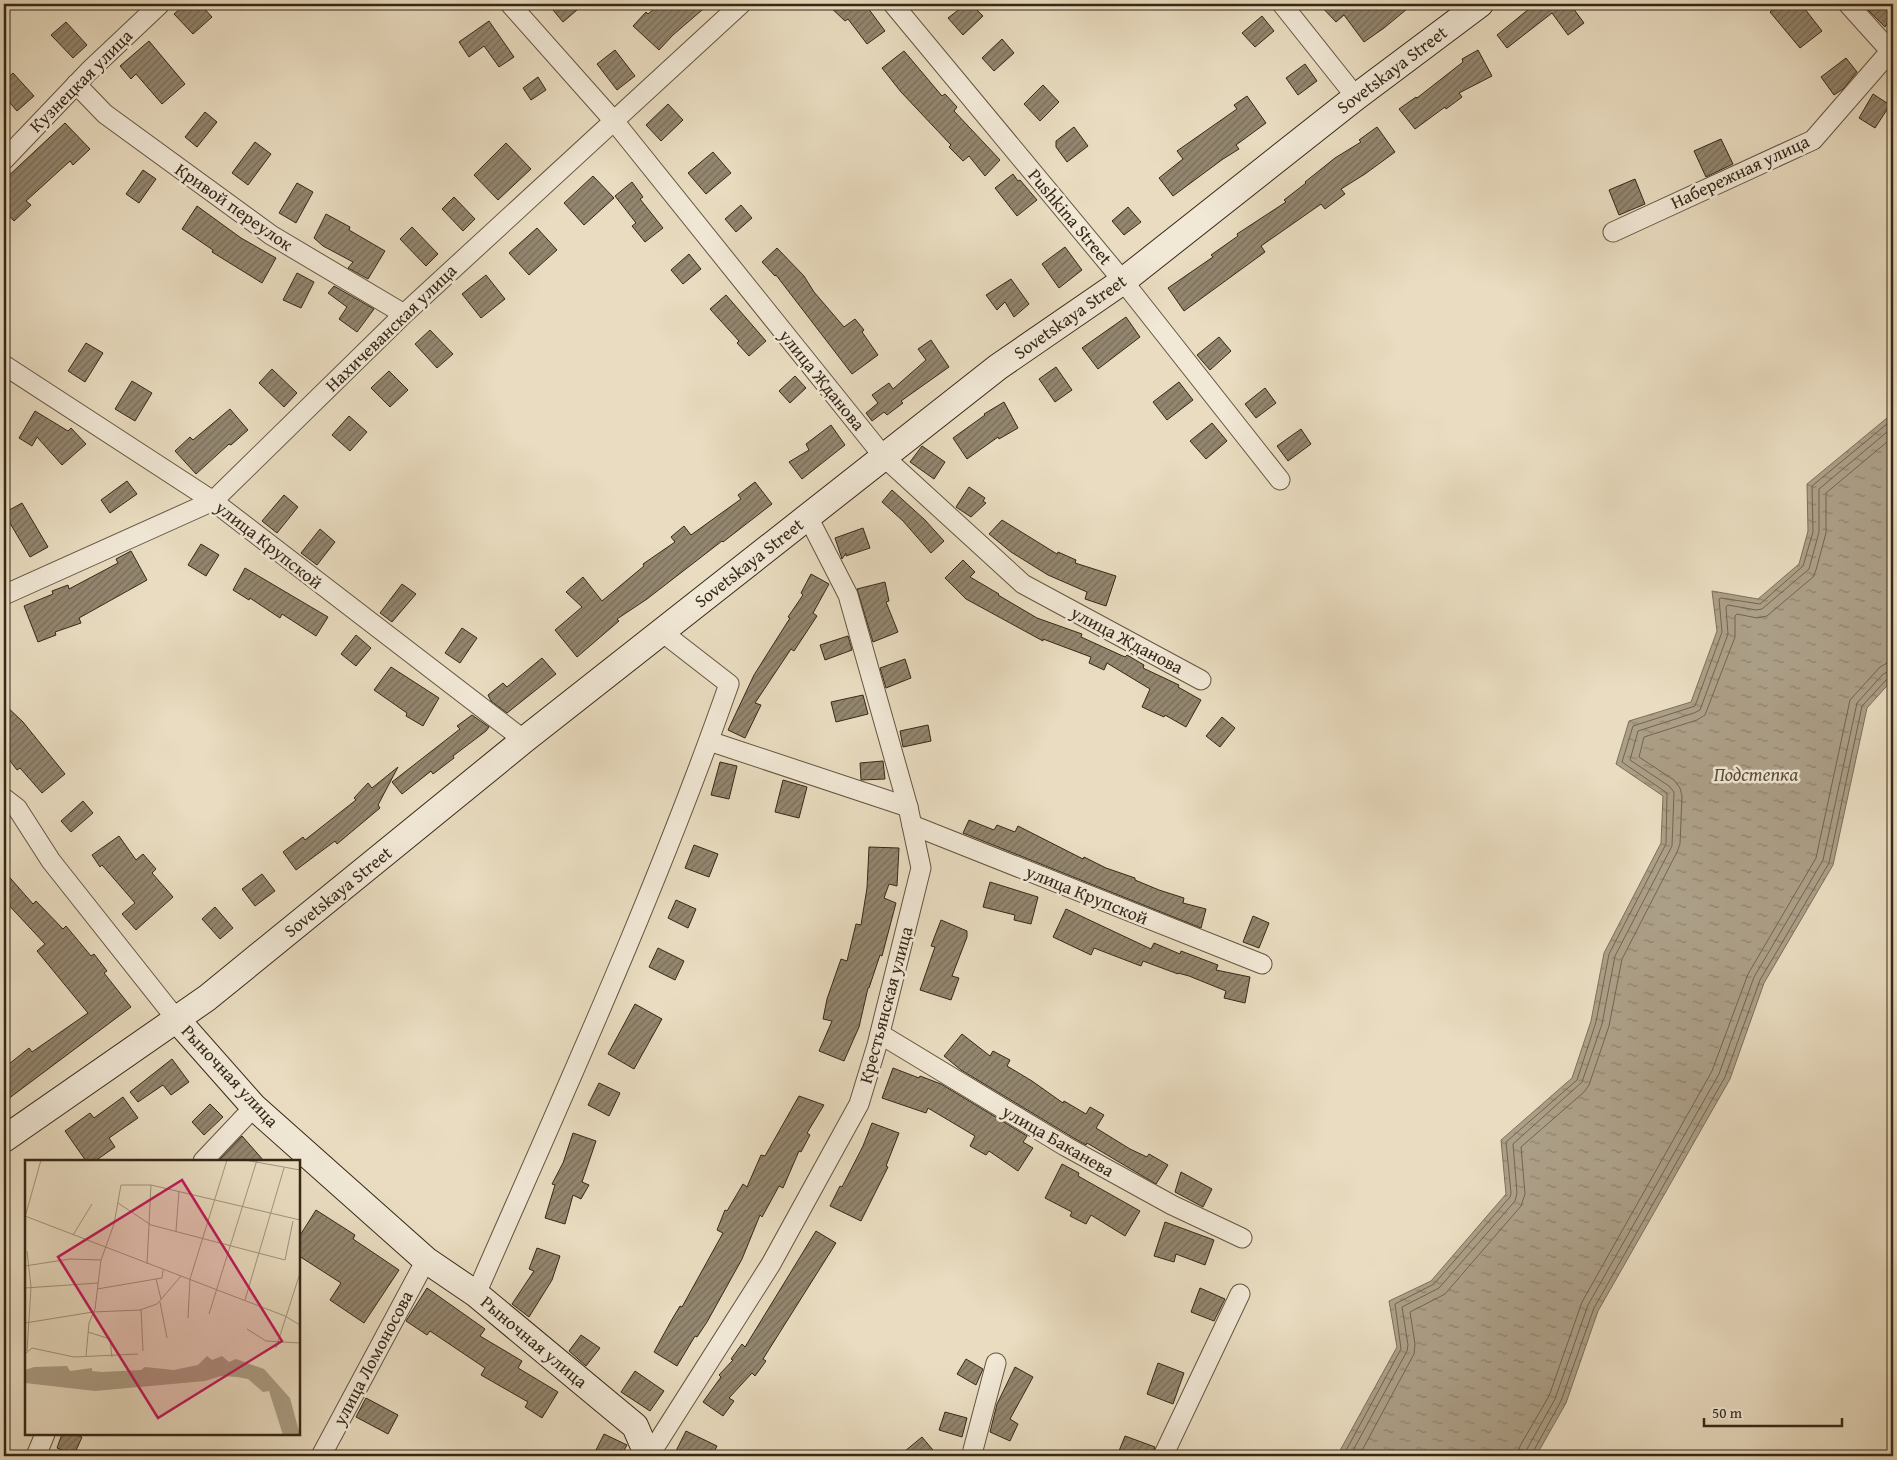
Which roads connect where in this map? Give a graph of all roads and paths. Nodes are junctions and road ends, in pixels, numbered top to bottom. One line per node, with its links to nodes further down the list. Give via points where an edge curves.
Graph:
1 (160, 4): 9 (street, Кузнецкая улица)
2 (510, 4): 11 (street, улица Жданова)
3 (741, 4): 11 (street, Нахичеванская улица)
4 (893, 4): 14 (street, Pushkina Street)
5 (1282, 4): 10 (street)
6 (1480, 4): 10 (street, Sovetskaya Street)
7 (1848, 4): 8 (street)
8 (1892, 52): 13 (street, Набережная улица, via 1813,140)
9 (76, 84): 12 (street, Кузнецкая улица); 15 (street, Кривой переулок, via 106,114 271,235)
10 (1356, 97): 14 (street, Sovetskaya Street)
11 (614, 121): 15 (street, Нахичеванская улица); 17 (street, улица Жданова)
12 (4, 160)
13 (1613, 232)
14 (1123, 281): 17 (street, Sovetskaya Street, via 998,366); 18 (street, Pushkina Street)
15 (404, 314): 19 (street, Нахичеванская улица)
16 (4, 365): 19 (street, улица Крупской)
17 (884, 457): 20 (street, Sovetskaya Street); 23 (street, улица Жданова, via 1023,584)
18 (1280, 480)
19 (213, 500): 21 (street, Нахичеванская улица); 24 (street, улица Крупской)
20 (808, 517): 22 (street, Sovetskaya Street); 27 (street, Крестьянская улица, via 848,595)
21 (4, 595)
22 (662, 632): 24 (street, Sovetskaya Street); 25 (street, via 729,684)
23 (1201, 680)
24 (524, 740): 29 (street, Sovetskaya Street)
25 (709, 741): 27 (street, улица Крупской); 36 (street, via 610,988)
26 (4, 798): 29 (street, Рыночная улица, via 18,808 51,862)
27 (910, 816): 28 (street, улица Крупской); 30 (street, Крестьянская улица, via 921,868)
28 (1262, 964)
29 (177, 1020): 31 (street, Рыночная улица); 32 (street, Sovetskaya Street)
30 (880, 1034): 34 (street, улица Баканева, via 1065,1146 1172,1205); 43 (street, Крестьянская улица, via 859,1104 770,1264)
31 (254, 1107): 33 (street); 35 (street, Рыночная улица)
32 (4, 1139)
33 (204, 1160)
34 (1242, 1238)
35 (426, 1260): 36 (street, Рыночная улица); 42 (street, улица Ломоносова)
36 (476, 1294): 43 (street, Рыночная улица, via 636,1426)
37 (1240, 1294): 44 (street)
38 (996, 1363): 40 (street)
39 (46, 1435): 41 (street)
40 (974, 1454)
41 (36, 1456)
42 (321, 1456)
43 (649, 1456)
44 (1163, 1456)

